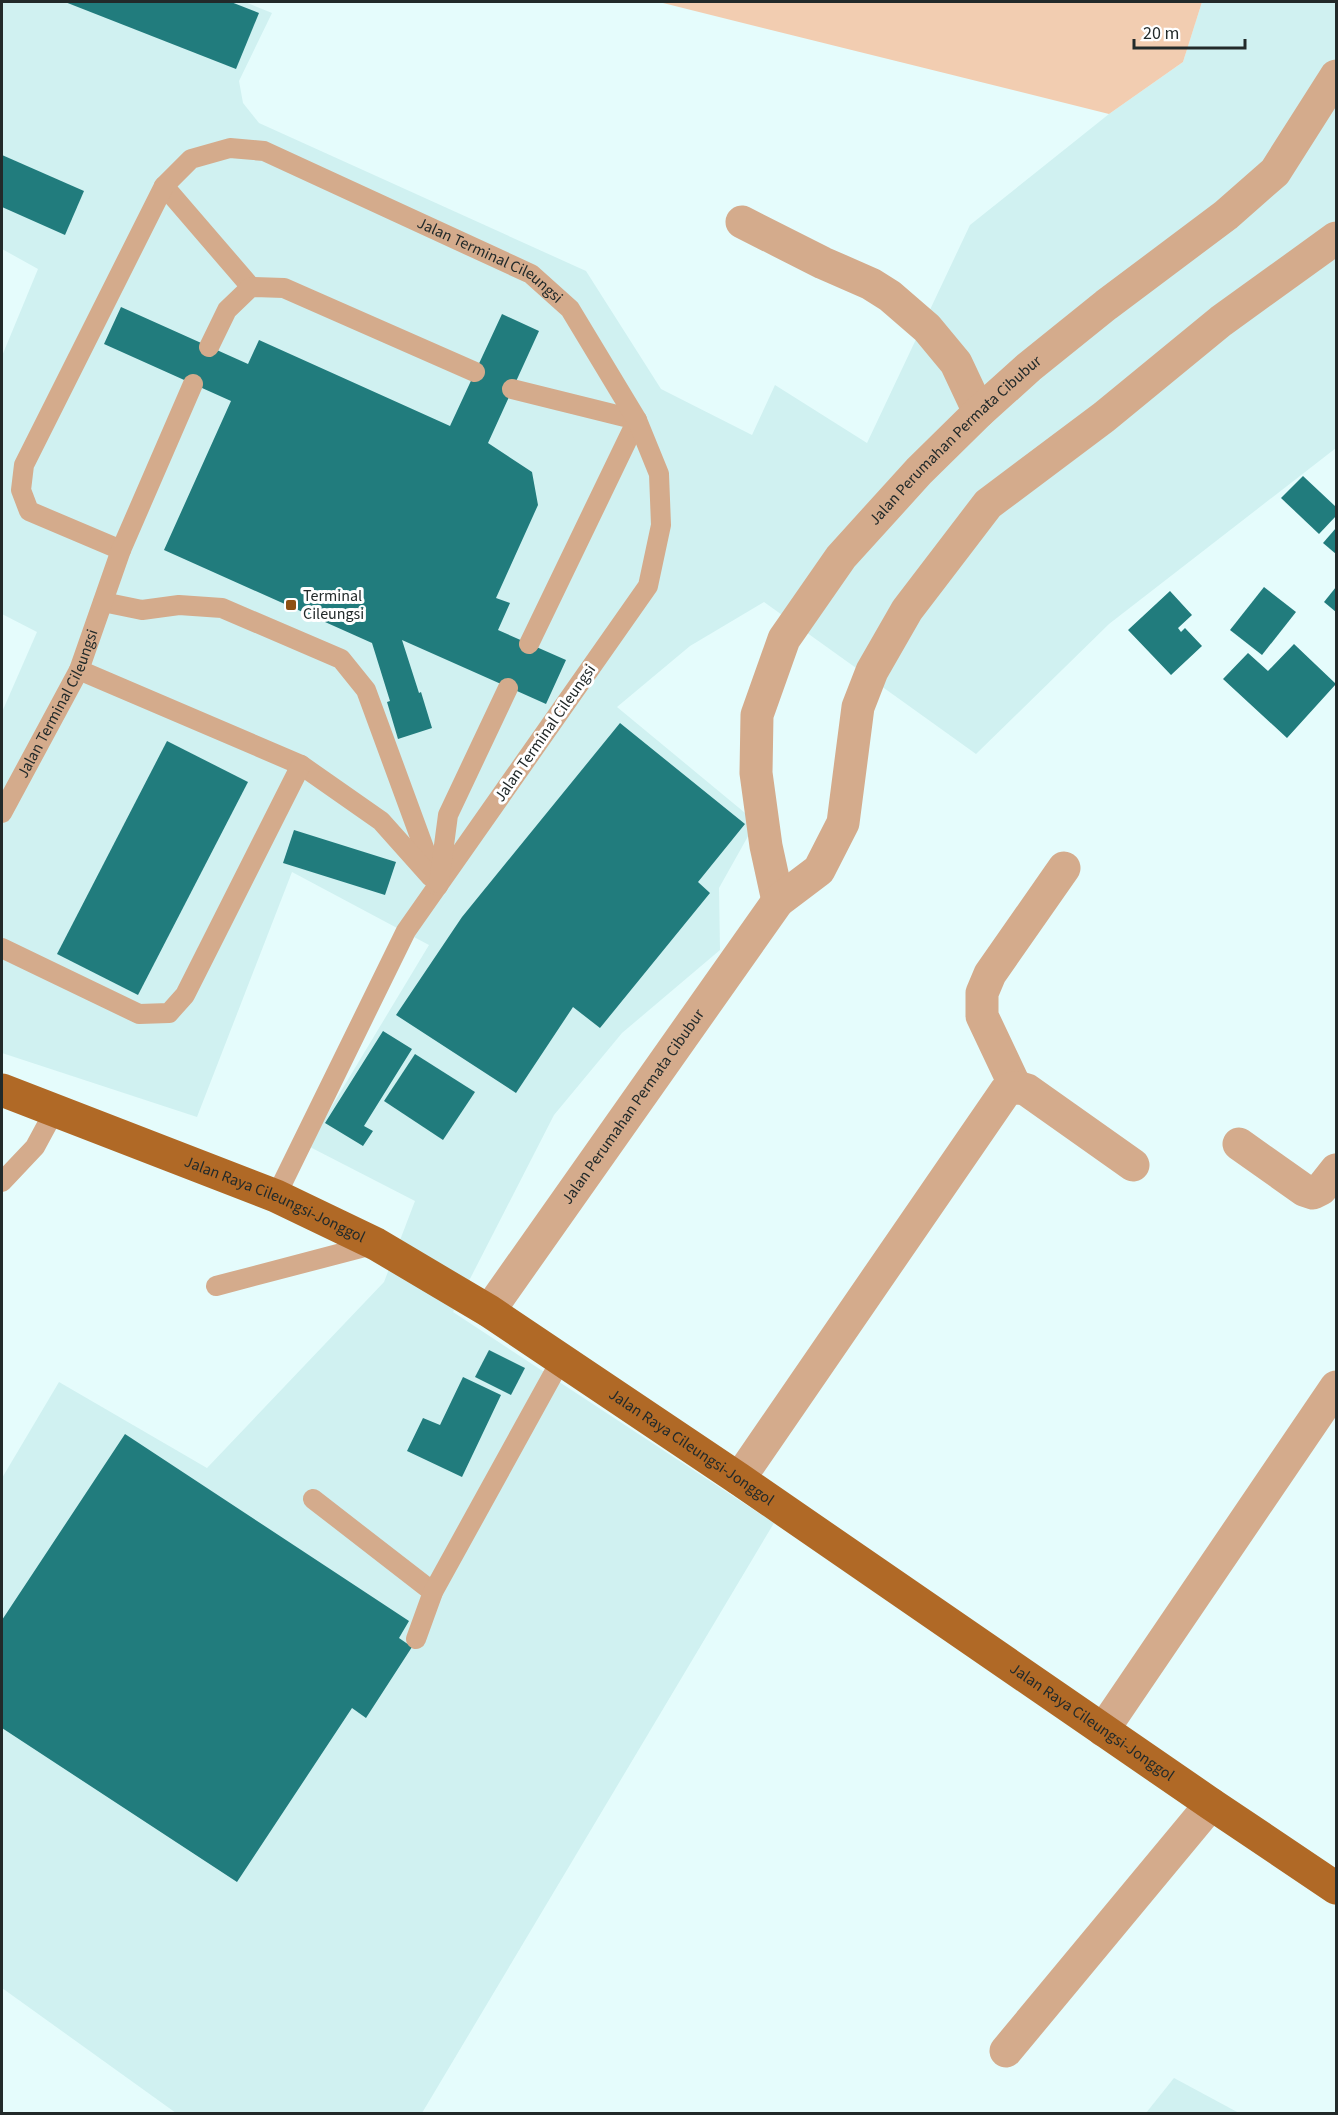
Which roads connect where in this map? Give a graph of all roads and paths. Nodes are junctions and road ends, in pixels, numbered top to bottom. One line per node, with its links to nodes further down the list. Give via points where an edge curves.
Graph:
1 (1336, 76): 10 (street, Jalan Perumahan Permata Cibubur, via 1275,172 1226,215 1046,353)
2 (164, 186): 5 (lane); 11 (lane, Jalan Terminal Cileungsi, via 191,159 230,148 264,151 531,274 570,309); 12 (lane, Jalan Terminal Cileungsi, via 24,465 21,490 29,511)
3 (742, 222): 10 (street, via 890,296 927,328 956,363)
4 (1336, 238): 21 (street, Jalan Perumahan Permata Cibubur, via 1221,321 1104,417 988,504 907,610 872,671 858,707 843,823 819,870)
5 (251, 287): 6 (lane, via 227,310); 7 (lane, via 284,288)
6 (209, 347)
7 (475, 372)
8 (193, 384): 12 (lane)
9 (512, 390): 11 (lane)
10 (979, 412): 21 (street, Jalan Perumahan Permata Cibubur, via 841,557 784,639 757,715 756,738 756,773)
11 (636, 420): 14 (lane); 20 (lane, Jalan Terminal Cileungsi, via 659,474 661,525 648,586)
12 (121, 550): 13 (lane, Jalan Terminal Cileungsi)
13 (103, 602): 15 (lane, Jalan Terminal Cileungsi); 20 (lane, via 142,610 178,605 222,608 341,659 366,690)
14 (529, 644)
15 (80, 670): 17 (lane); 18 (lane, Jalan Terminal Cileungsi)
16 (508, 687): 20 (lane, via 448,815)
17 (301, 765): 20 (lane, via 381,821); 22 (lane, via 185,995 169,1013 139,1014)
18 (2, 813)
19 (1064, 868): 23 (street, via 990,974 982,993 982,1017)
20 (438, 886): 30 (lane, Jalan Terminal Cileungsi, via 406,932)
21 (778, 901): 33 (street, Jalan Perumahan Permata Cibubur)
22 (2, 948)
23 (1016, 1088): 27 (street, via 1027,1090); 36 (street, via 1005,1092)
24 (2, 1090): 25 (main road, Jalan Raya Cileungsi-Jonggol)
25 (55, 1110): 29 (lane, via 35,1147); 30 (main road, Jalan Raya Cileungsi-Jonggol)
26 (1239, 1144): 28 (street, via 1313,1193)
27 (1133, 1165)
28 (1336, 1170)
29 (2, 1182)
30 (276, 1196): 31 (main road, Jalan Raya Cileungsi-Jonggol)
31 (376, 1244): 32 (lane); 33 (main road, Jalan Raya Cileungsi-Jonggol)
32 (216, 1286)
33 (489, 1311): 34 (main road, Jalan Raya Cileungsi-Jonggol)
34 (561, 1360): 36 (main road, Jalan Raya Cileungsi-Jonggol); 38 (lane)
35 (1336, 1387): 40 (street)
36 (739, 1479): 40 (main road, Jalan Raya Cileungsi-Jonggol)
37 (313, 1499): 38 (lane)
38 (433, 1592): 39 (lane)
39 (416, 1639)
40 (1102, 1730): 41 (main road, Jalan Raya Cileungsi-Jonggol)
41 (1211, 1804): 42 (main road, Jalan Raya Cileungsi-Jonggol); 43 (street)
42 (1336, 1888)
43 (1006, 2051)

